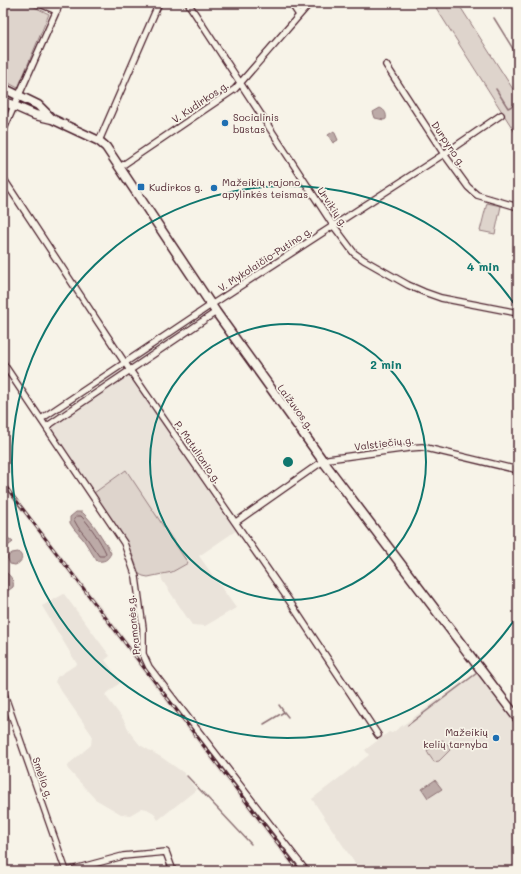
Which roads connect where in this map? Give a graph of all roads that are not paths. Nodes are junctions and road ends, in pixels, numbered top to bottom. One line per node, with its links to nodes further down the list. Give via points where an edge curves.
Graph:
1 (38, 3): 7 (street)
2 (60, 3): 7 (street)
3 (159, 3): 18 (street)
4 (188, 3): 10 (street, Urvikių g.)
5 (291, 3): 8 (street)
6 (310, 3): 8 (street, V. Kudirkos g.)
7 (57, 11): 12 (street)
8 (299, 15): 10 (street, V. Kudirkos g.)
9 (386, 65): 19 (street, Durpyno g.)
10 (240, 82): 20 (street, V. Kudirkos g., via 235,89); 23 (street, Urvikių g.)
11 (3, 88): 12 (main road)
12 (20, 95): 14 (street); 16 (main road, via 42,108)
13 (3, 101): 14 (main road)
14 (15, 106): 16 (main road, via 39,117); 17 (street)
15 (501, 115): 19 (street, V. Mykolaičio-Putino g.)
16 (52, 119): 18 (main road, Laižuvos g.)
17 (3, 132)
18 (99, 141): 20 (main road, Laižuvos g.)
19 (444, 154): 22 (street, Durpyno g., via 477,195); 23 (street, V. Mykolaičio-Putino g.)
20 (120, 167): 24 (main road, Laižuvos g.)
21 (3, 178): 28 (street, P. Matulionio g.)
22 (518, 207)
23 (333, 224): 24 (street, V. Mykolaičio-Putino g.); 26 (street, Urvikių g., via 354,253 408,285 441,298)
24 (212, 304): 25 (main road, Laižuvos g.); 28 (street, V. Mykolaičio-Putino g.)
25 (216, 312): 29 (street); 32 (main road, Laižuvos g.)
26 (518, 314)
27 (3, 362): 30 (street, Pramonės g.)
28 (125, 363): 29 (street, P. Matulionio g.); 30 (street, V. Mykolaičio-Putino g.)
29 (130, 370): 31 (street); 34 (street, P. Matulionio g.)
30 (41, 419): 31 (street, Pramonės g.)
31 (46, 427): 40 (street, Pramonės g., via 124,543 136,577 143,628 143,654 149,666)
32 (323, 461): 33 (street, Valstiečių g., via 422,448); 34 (street); 36 (main road, Laižuvos g.)
33 (518, 470)
34 (236, 522): 37 (street, P. Matulionio g.)
35 (3, 691): 38 (street, Smėlio g.)
36 (518, 719)
37 (378, 736)
38 (67, 871): 39 (street, via 123,856 166,852)
39 (173, 871)
40 (306, 871)

